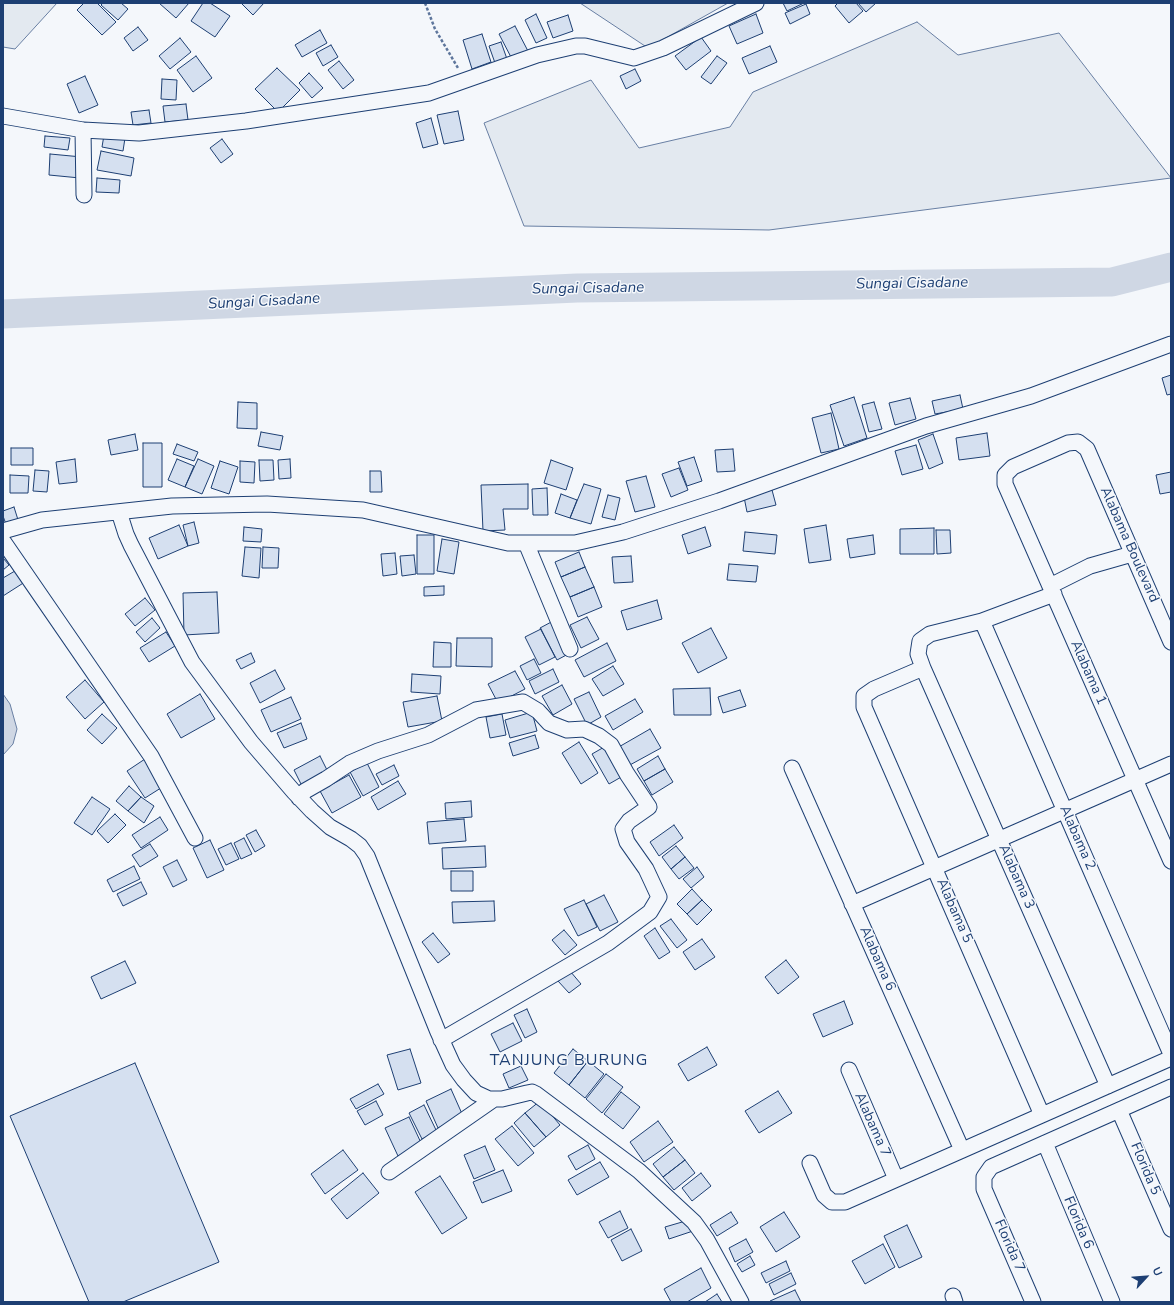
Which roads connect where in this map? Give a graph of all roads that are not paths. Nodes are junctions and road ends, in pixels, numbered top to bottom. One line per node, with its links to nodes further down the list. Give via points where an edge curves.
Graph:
1 (756, 3): 3 (street, via 663,48 634,58 576,46 537,55 429,93 246,121 139,133)
2 (3, 116): 3 (street)
3 (83, 130): 4 (street)
4 (84, 195)
5 (1171, 344): 10 (street, via 1031,396 926,426 719,501 623,532 575,543)
6 (1005, 484): 11 (street, Alabama Boulevard, via 1005,475 1013,467 1068,443 1078,442 1087,449); 12 (street, Alabama 1)
7 (119, 512): 8 (street, via 42,520); 10 (street, via 172,506 267,504 363,510 508,543); 20 (street, via 126,534 192,662 251,742)
8 (3, 531)
9 (3, 541): 22 (street, via 151,756)
10 (526, 543): 15 (street)
11 (1132, 554): 12 (street, Alabama 3, via 1090,566); 14 (street, Alabama Boulevard)
12 (1052, 590): 13 (street, Alabama 3); 19 (street, Alabama 1)
13 (982, 621): 16 (street, Alabama 3, via 930,634 920,641 918,654); 21 (street, Alabama 2)
14 (1171, 642)
15 (570, 649)
16 (923, 668): 23 (street, Alabama 3); 25 (street, Alabama 5, via 874,689 864,696 864,707)
17 (1171, 764): 19 (street)
18 (792, 768): 26 (street, Alabama 6)
19 (1135, 780): 21 (street); 24 (street, Alabama 1)
20 (299, 798): 27 (street, via 330,827 360,846 367,856); 27 (street, via 305,791 350,763 378,751 428,735 476,710 523,702 538,711 549,723 567,730 584,729 611,745 649,807 629,821 623,829 627,842 646,869 659,897 650,912 608,943)
21 (1065, 811): 23 (street); 28 (street, Alabama 2)
22 (195, 838)
23 (999, 840): 25 (street); 31 (street, Alabama 3)
24 (1171, 861)
25 (935, 868): 26 (street); 35 (street, Alabama 5)
26 (852, 904): 37 (street, Alabama 6)
27 (442, 1040): 33 (street, via 453,1065 464,1080 476,1093)
28 (1171, 1054)
29 (1171, 1058): 31 (street)
30 (849, 1070): 40 (street, Alabama 7)
31 (1108, 1086): 35 (street)
32 (1171, 1087): 34 (street)
33 (494, 1099): 39 (street); 42 (street, via 532,1092 639,1171 694,1222 707,1240)
34 (1120, 1110): 36 (street); 41 (street, Florida 5)
35 (1042, 1115): 37 (street)
36 (1045, 1143): 43 (street, Florida 7, via 991,1167 984,1177 984,1190); 44 (street, Florida 6)
37 (962, 1150): 40 (street)
38 (810, 1163): 40 (street, via 824,1196 832,1202 844,1202)
39 (389, 1172)
40 (896, 1179)
41 (1171, 1229)
42 (741, 1302)
43 (1033, 1302)
44 (1112, 1302)

